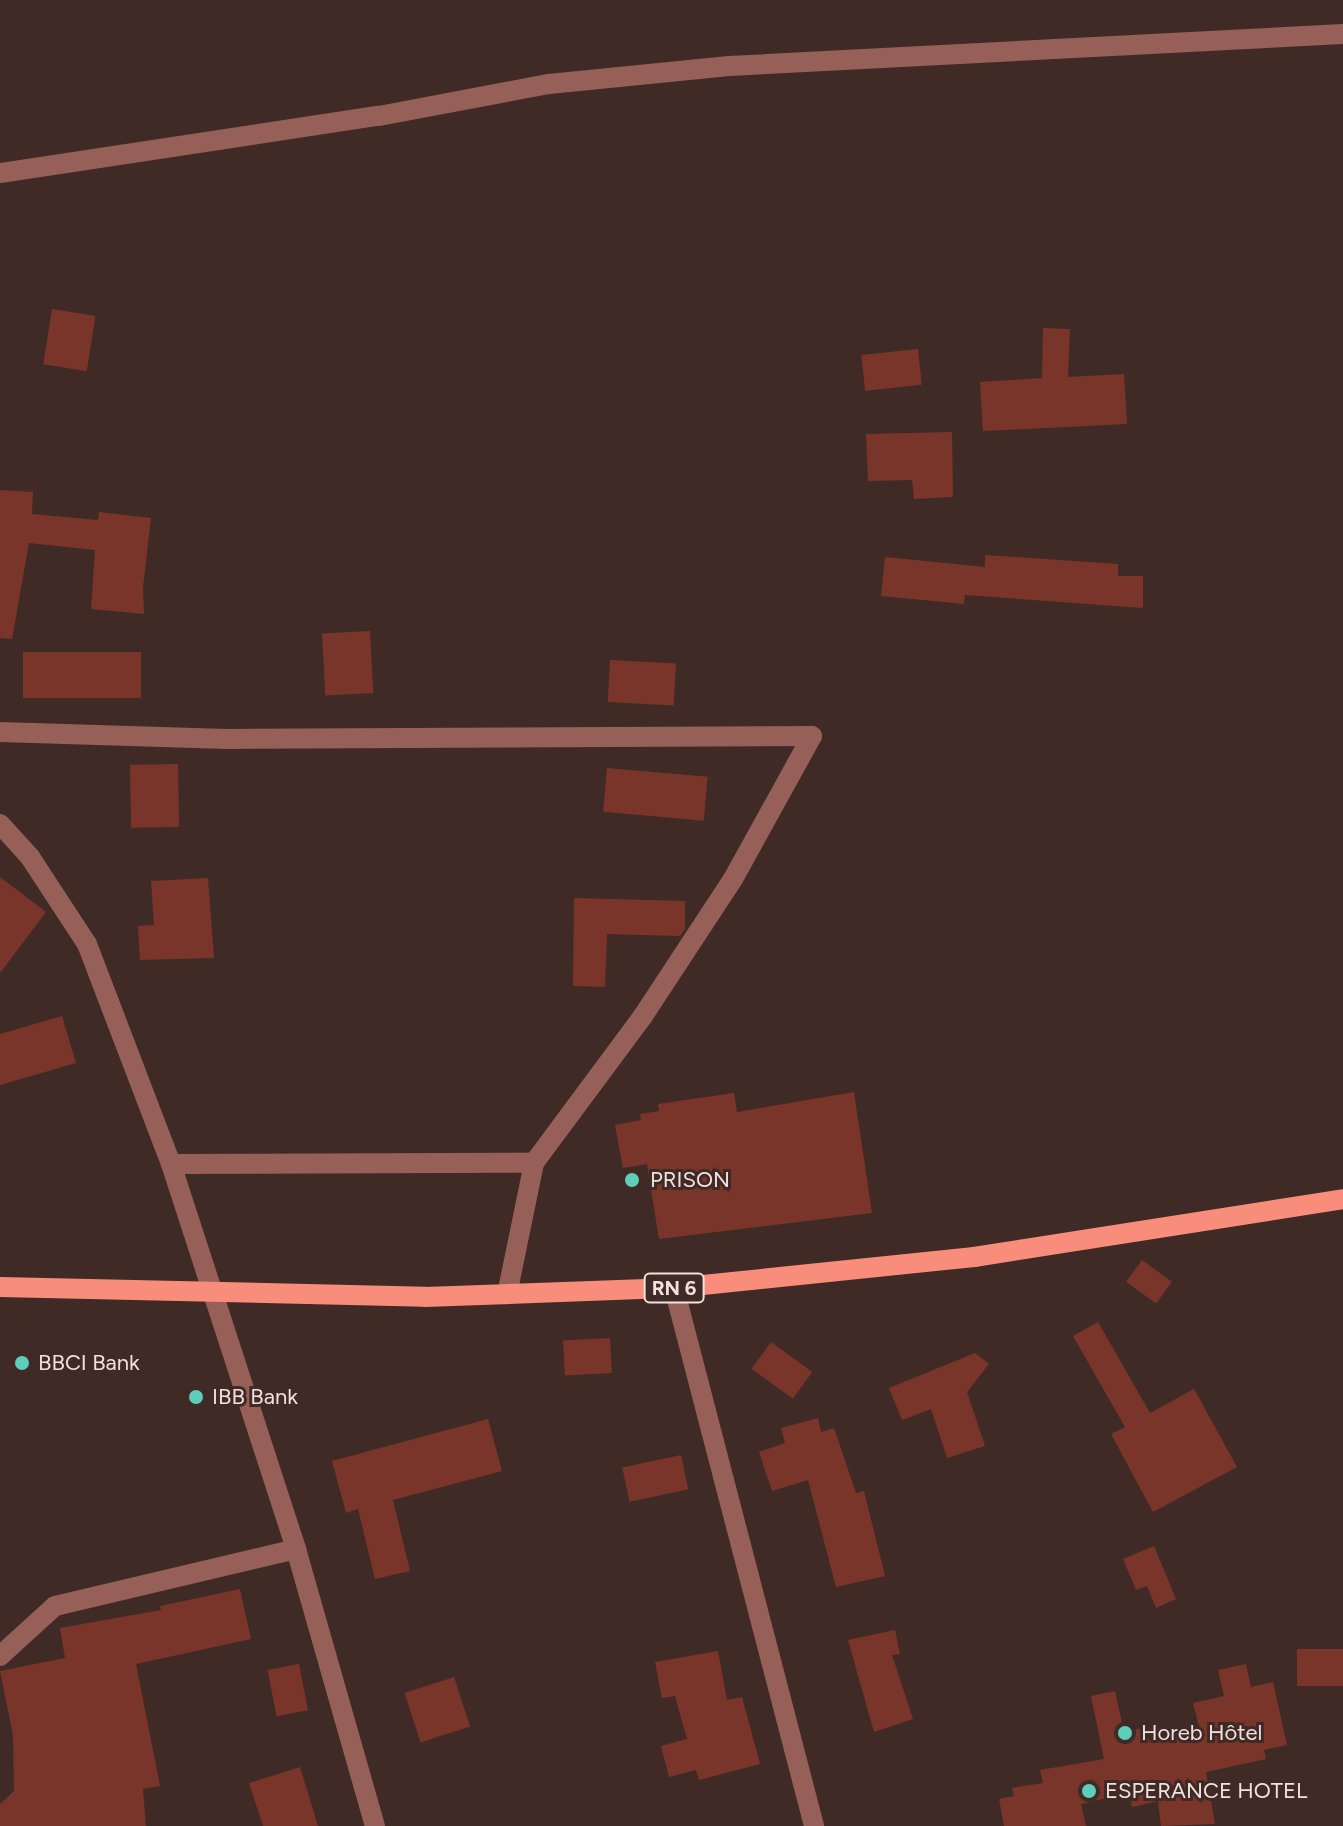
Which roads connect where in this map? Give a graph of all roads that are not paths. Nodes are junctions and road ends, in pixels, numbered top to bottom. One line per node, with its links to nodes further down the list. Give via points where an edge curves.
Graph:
1 (1343, 34): 2 (street, via 729,66 579,81)
2 (0, 173)
3 (0, 732): 5 (street, via 212,739 812,736 733,879 643,1016)
4 (0, 824): 6 (street, via 30,857 87,944)
5 (534, 1163): 6 (street); 11 (street)
6 (171, 1164): 10 (street)
7 (1343, 1199): 9 (main road, RN 6, via 974,1257)
8 (0, 1287): 10 (main road, RN 6)
9 (674, 1288): 11 (main road, RN 6); 15 (street)
10 (210, 1291): 11 (main road, RN 6); 12 (street)
11 (507, 1294)
12 (296, 1549): 13 (street, via 55,1606); 14 (street)
13 (0, 1656)
14 (375, 1826)
15 (814, 1826)

